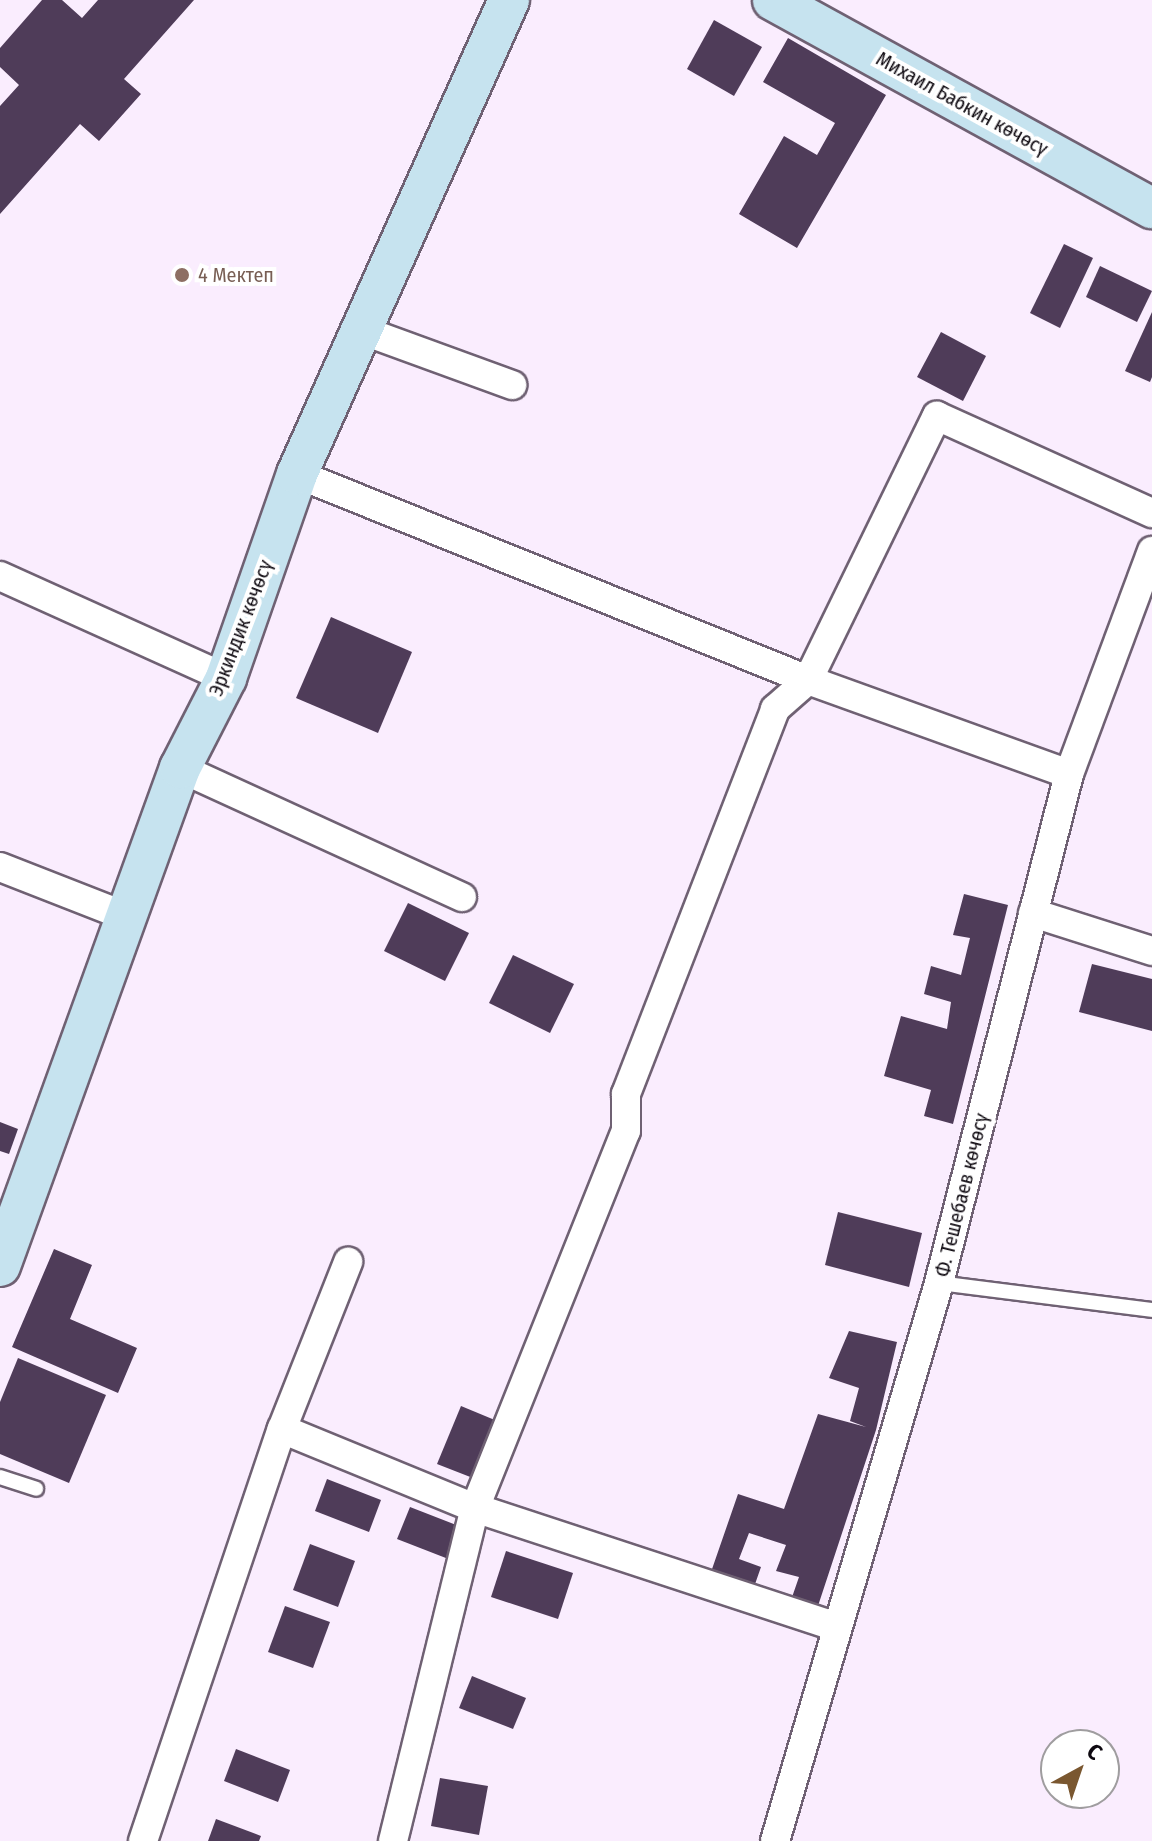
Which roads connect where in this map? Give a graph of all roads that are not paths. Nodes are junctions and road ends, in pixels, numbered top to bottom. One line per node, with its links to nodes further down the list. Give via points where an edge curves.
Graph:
1 (509, 0): 4 (main road, Эркиндик көчөсү)
2 (773, 0): 3 (main road, Михаил Бабкин көчөсү)
3 (1152, 208)
4 (361, 330): 5 (street); 6 (main road, Эркиндик көчөсү)
5 (512, 385)
6 (297, 474): 10 (main road, Эркиндик көчөсү); 11 (street)
7 (1152, 513): 11 (street, via 937,416)
8 (1152, 551): 13 (street, Ф. Тешебаев көчөсү)
9 (0, 576): 10 (street)
10 (226, 678): 12 (main road, Эркиндик көчөсү)
11 (808, 680): 13 (street); 26 (street, via 775,709 626,1094 626,1131)
12 (180, 768): 15 (street); 17 (main road, Эркиндик көчөсү)
13 (1069, 774): 16 (street, Ф. Тешебаев көчөсү)
14 (0, 867): 17 (street)
15 (462, 897)
16 (1033, 913): 18 (street); 21 (street, Ф. Тешебаев көчөсү)
17 (130, 918): 20 (main road, Эркиндик көчөсү)
18 (1152, 951)
19 (348, 1262): 23 (street)
20 (0, 1266)
21 (939, 1283): 22 (lane); 27 (street, Ф. Тешебаев көчөсү)
22 (1152, 1310)
23 (282, 1429): 26 (street); 28 (street)
24 (0, 1477): 25 (lane)
25 (36, 1489)
26 (475, 1508): 27 (street); 29 (street)
27 (837, 1627): 30 (street, Ф. Тешебаев көчөсү)
28 (143, 1841)
29 (393, 1841)
30 (775, 1841)

